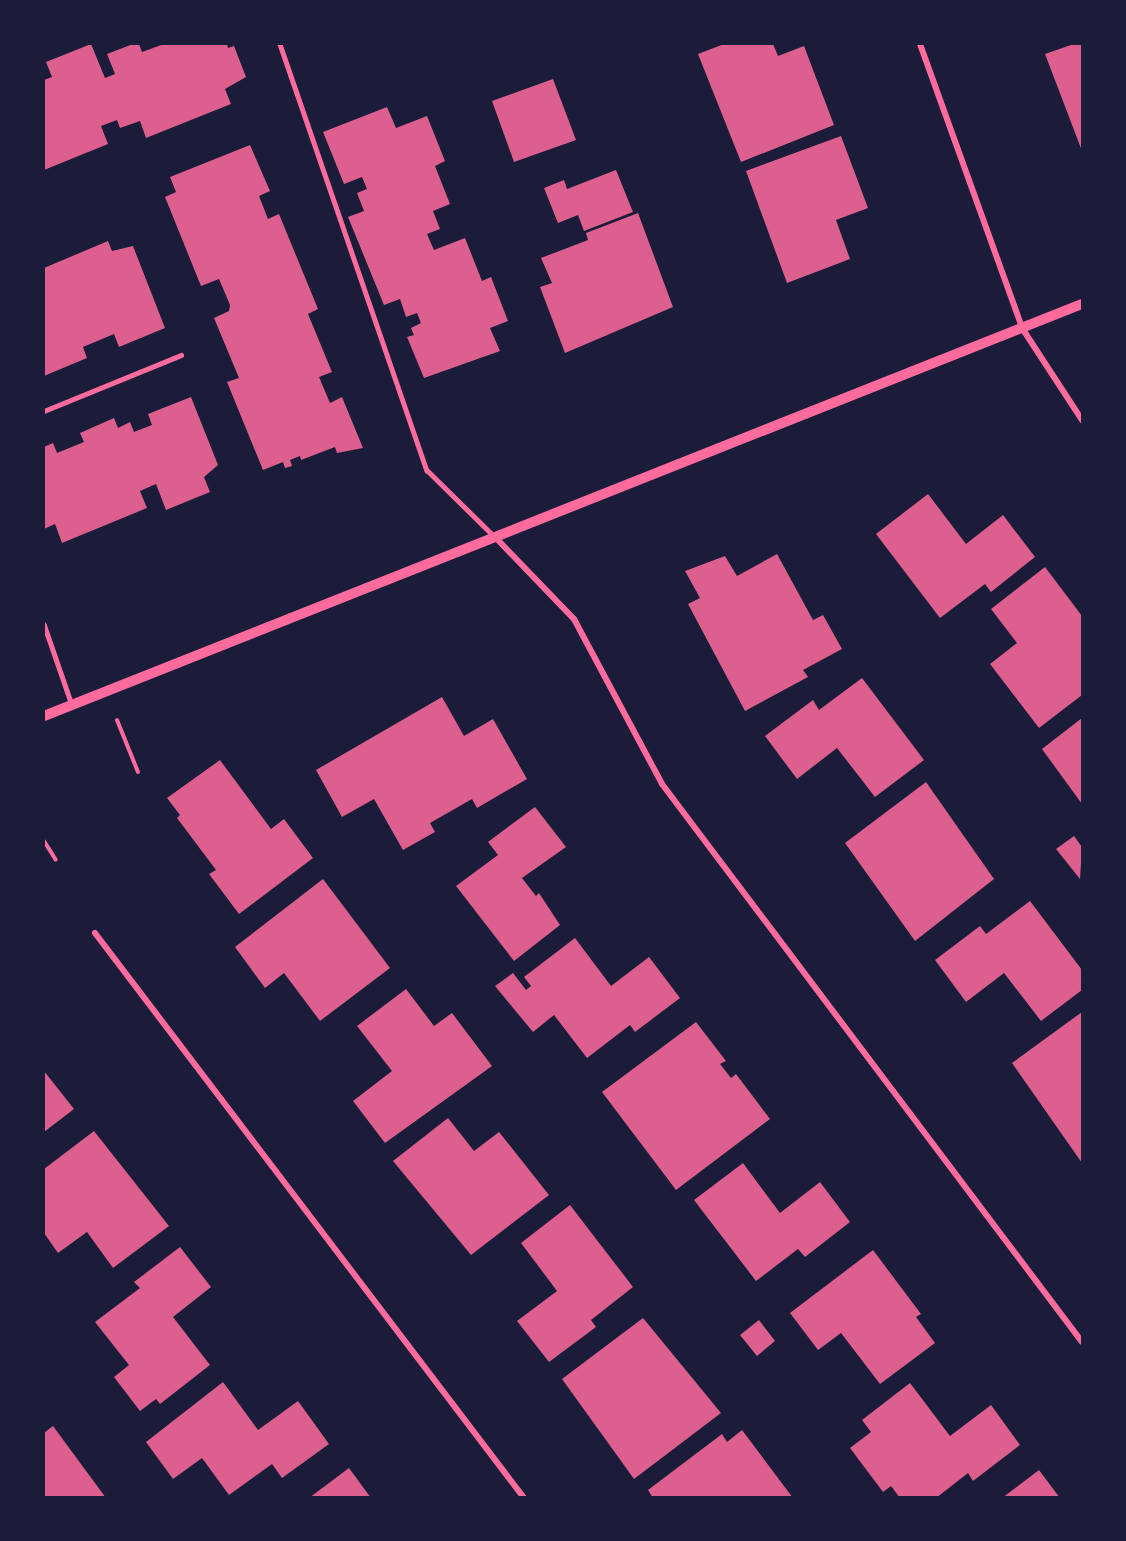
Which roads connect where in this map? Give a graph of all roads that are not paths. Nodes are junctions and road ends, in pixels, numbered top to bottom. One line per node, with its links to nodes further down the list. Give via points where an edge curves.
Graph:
1 (280, 44): 8 (lane, via 427,470)
2 (920, 44): 4 (street)
3 (1083, 304): 4 (street)
4 (1022, 328): 7 (street); 8 (street)
5 (181, 355): 6 (lane)
6 (44, 411)
7 (1083, 420)
8 (495, 537): 10 (street); 13 (street, via 574,619 662,784)
9 (44, 624): 10 (lane)
10 (72, 705): 11 (street)
11 (44, 716)
12 (95, 933): 14 (street)
13 (1083, 1342)
14 (524, 1497)

